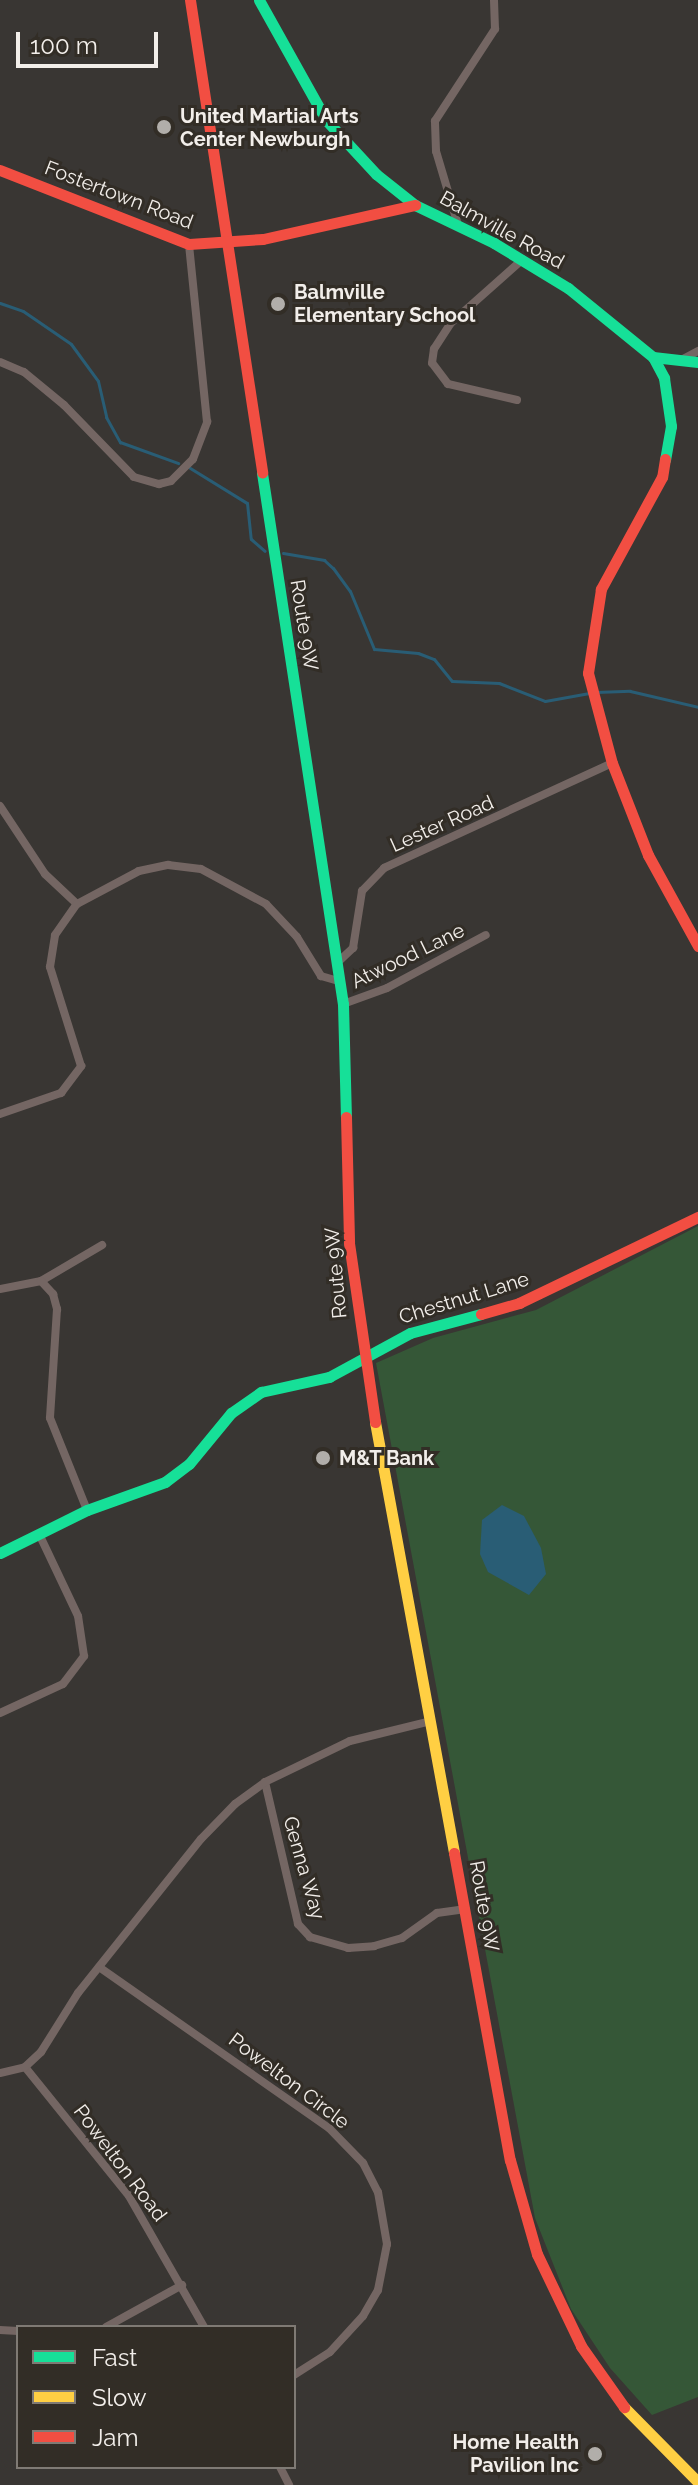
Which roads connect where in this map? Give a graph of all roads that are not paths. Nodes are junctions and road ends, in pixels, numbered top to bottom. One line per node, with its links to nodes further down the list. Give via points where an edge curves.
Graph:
1 (190, 0): 8 (main road, Route 9W)
2 (259, 0): 5 (main road, Balmville Road, via 344,144)
3 (494, 0): 6 (street, via 495,29 435,121 436,151)
4 (0, 170): 7 (main road, Fostertown Road)
5 (415, 205): 6 (main road, Balmville Road); 8 (main road, Fostertown Road)
6 (458, 225): 9 (main road, Balmville Road)
7 (189, 244): 8 (main road, Fostertown Road); 13 (street, via 207,422 193,459 171,481 146,483 134,477 64,405 24,372)
8 (227, 244): 21 (main road, Route 9W)
9 (523, 259): 11 (main road, Balmville Road, via 610,319); 15 (street, via 451,323 434,349 432,363 448,384)
10 (698, 351): 12 (street)
11 (653, 357): 12 (main road); 16 (main road, Balmville Road, via 669,395 667,456 654,496 601,589 589,636 591,694)
12 (683, 359): 14 (main road)
13 (0, 362)
14 (698, 362)
15 (517, 400)
16 (612, 763): 20 (main road, Balmville Road, via 658,878); 21 (street, Lester Road, via 384,868 362,891 353,948)
17 (0, 806): 18 (street, via 45,874)
18 (77, 904): 22 (street, via 139,871 168,865 201,869 266,904 297,937 321,976); 24 (street, via 55,935 50,967 81,1066 61,1093)
19 (486, 935): 23 (street, Atwood Lane, via 387,988)
20 (698, 946)
21 (338, 962): 22 (main road, Route 9W)
22 (339, 981): 23 (main road, Route 9W)
23 (343, 1004): 29 (main road, Route 9W, via 349,1243)
24 (0, 1114)
25 (698, 1217): 29 (main road, Chestnut Lane, via 519,1303 410,1333)
26 (102, 1245): 27 (street)
27 (41, 1281): 28 (street); 30 (street, via 48,1285 57,1309 50,1418)
28 (0, 1289)
29 (363, 1355): 30 (main road, Chestnut Lane, via 329,1377 261,1392 243,1402 177,1475); 34 (main road, Route 9W)
30 (87, 1510): 31 (main road, Chestnut Lane)
31 (39, 1534): 32 (main road, Chestnut Lane); 33 (street, via 78,1616 84,1656 63,1684)
32 (0, 1553)
33 (0, 1713)
34 (432, 1721): 35 (street, via 350,1741); 36 (main road, Route 9W)
35 (265, 1782): 36 (street, Genna Way, via 298,1924 310,1937 348,1948 374,1946 402,1938 437,1913); 37 (street, via 207,1831)
36 (467, 1909): 44 (main road, Route 9W, via 521,2208 562,2311 620,2403)
37 (99, 1967): 38 (street, via 48,2043); 43 (street, Powelton Circle, via 329,2128 363,2163 378,2192 387,2244 378,2290 363,2316 330,2352)
38 (25, 2067): 39 (street); 40 (street, Powelton Road, via 129,2196)
39 (0, 2073)
40 (182, 2285): 41 (street); 42 (street, Powelton Road)
41 (110, 2325)
42 (203, 2325)
43 (296, 2374)
44 (698, 2482)

